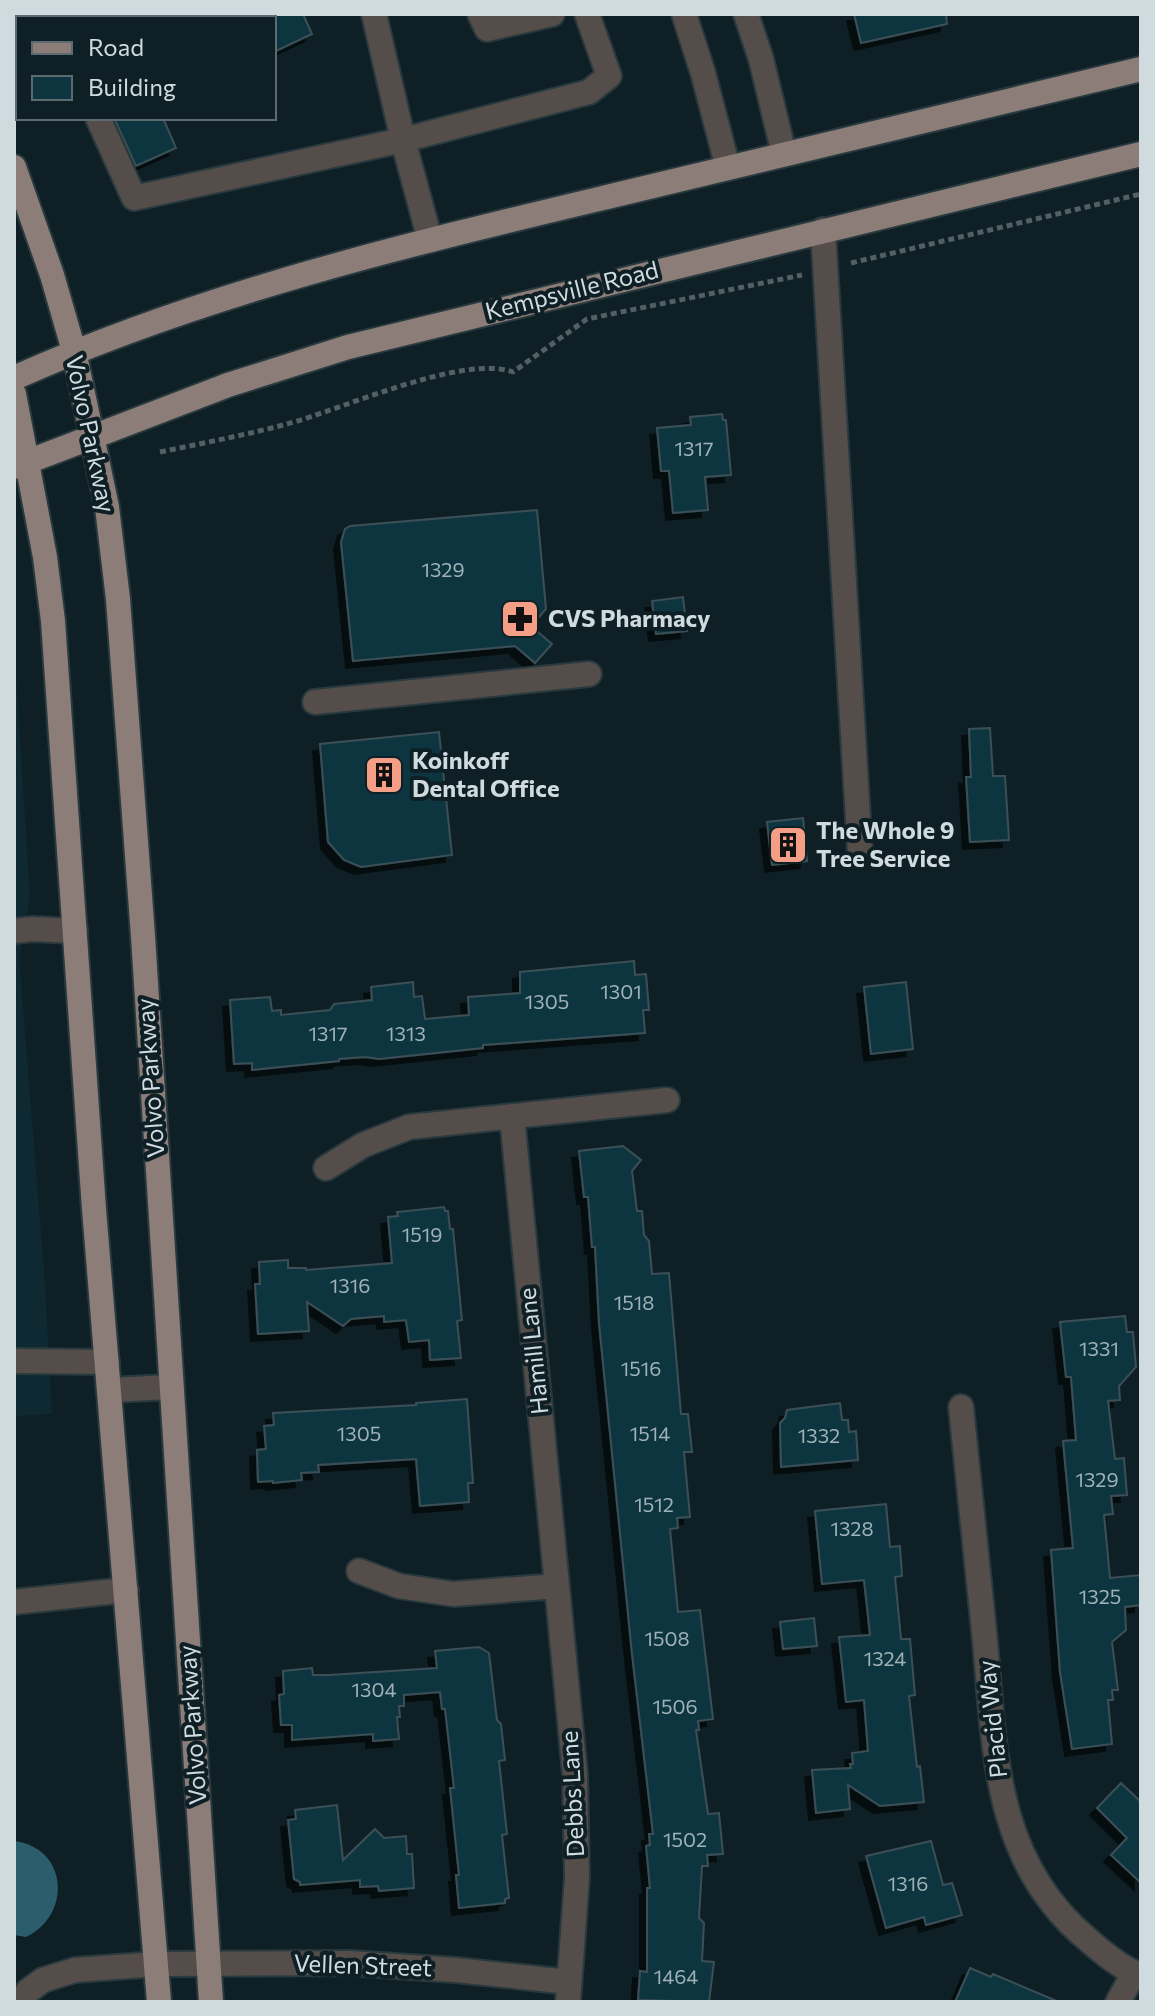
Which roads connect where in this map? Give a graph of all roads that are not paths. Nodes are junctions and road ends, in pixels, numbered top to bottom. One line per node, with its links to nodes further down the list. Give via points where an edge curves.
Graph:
1 (374, 14): 9 (street)
2 (480, 14): 3 (street, via 487,29)
3 (552, 14)
4 (587, 14): 9 (street, via 609,76 589,92)
5 (684, 14): 13 (street)
6 (746, 14): 10 (street)
7 (1141, 69): 10 (main road)
8 (99, 120): 9 (street, via 134,198)
9 (403, 140): 15 (street)
10 (784, 154): 13 (main road)
11 (1141, 154): 14 (main road, Kempsville Road)
12 (14, 167): 16 (main road, Volvo Parkway)
13 (728, 168): 15 (main road)
14 (823, 230): 19 (main road, Kempsville Road, via 361,344); 23 (street)
15 (430, 240): 16 (main road, via 253,290)
16 (74, 351): 17 (main road); 19 (main road, Volvo Parkway)
17 (14, 378)
18 (14, 394): 20 (main road)
19 (93, 434): 20 (main road, Kempsville Road); 31 (main road, Volvo Parkway, via 107,507 123,658)
20 (21, 464): 25 (main road, via 45,557 53,621)
21 (589, 674): 22 (street)
22 (315, 702)
23 (860, 852)
24 (14, 931): 25 (street)
25 (75, 931): 30 (main road)
26 (667, 1100): 27 (street)
27 (512, 1116): 28 (street, via 409,1127 363,1145); 35 (street, Hamill Lane)
28 (326, 1168)
29 (14, 1361): 30 (street)
30 (107, 1362): 32 (main road)
31 (171, 1387): 32 (street); 39 (main road, Volvo Parkway)
32 (109, 1390): 36 (main road)
33 (961, 1407): 40 (street, Placid Way, via 991,1723 1010,1827 1055,1906 1112,1960)
34 (359, 1571): 35 (street, via 399,1586 454,1594)
35 (557, 1586): 41 (street, Debbs Lane, via 578,1824)
36 (126, 1590): 37 (street); 38 (main road)
37 (14, 1602)
38 (157, 1964): 39 (street, Vellen Street); 42 (street, Vellen Street, via 75,1970 43,1980); 43 (main road)
39 (209, 1964): 41 (street, Vellen Street, via 349,1963 456,1970); 44 (main road, Volvo Parkway)
40 (1138, 1974): 45 (street)
41 (568, 1992)
42 (20, 2002)
43 (159, 2002)
44 (211, 2002)
45 (1118, 2002)

